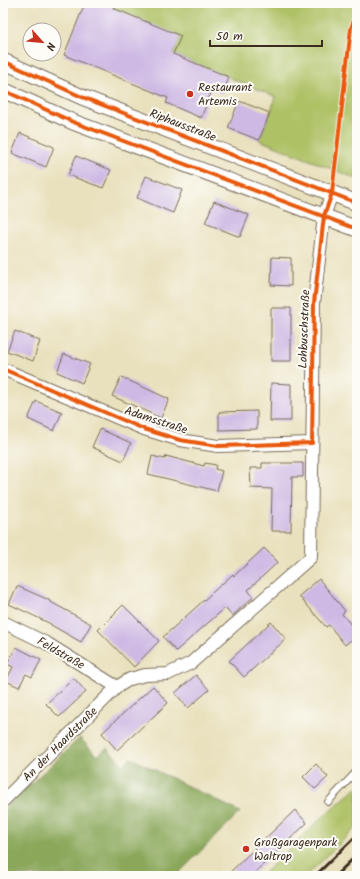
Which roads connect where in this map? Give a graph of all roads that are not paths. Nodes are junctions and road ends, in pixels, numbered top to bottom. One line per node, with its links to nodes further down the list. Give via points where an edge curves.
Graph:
1 (3, 61): 3 (street, Riphausstraße, via 82,97)
2 (3, 90): 5 (street, via 73,122)
3 (332, 193): 4 (street, Riphausstraße); 5 (street, Lohbuschstraße)
4 (357, 203)
5 (324, 216): 6 (street); 8 (street, Lohbuschstraße, via 314,303)
6 (357, 229)
7 (3, 370): 8 (street, Adamsstraße, via 144,429 180,440 218,446)
8 (312, 443): 10 (street, Lohbuschstraße, via 311,557 191,663 168,674 145,675 130,679)
9 (3, 622): 10 (street, Feldstraße, via 48,644)
10 (117, 687): 12 (street, An der Haardstraße)
11 (357, 771): 13 (lane)
12 (3, 801)
13 (328, 802)

